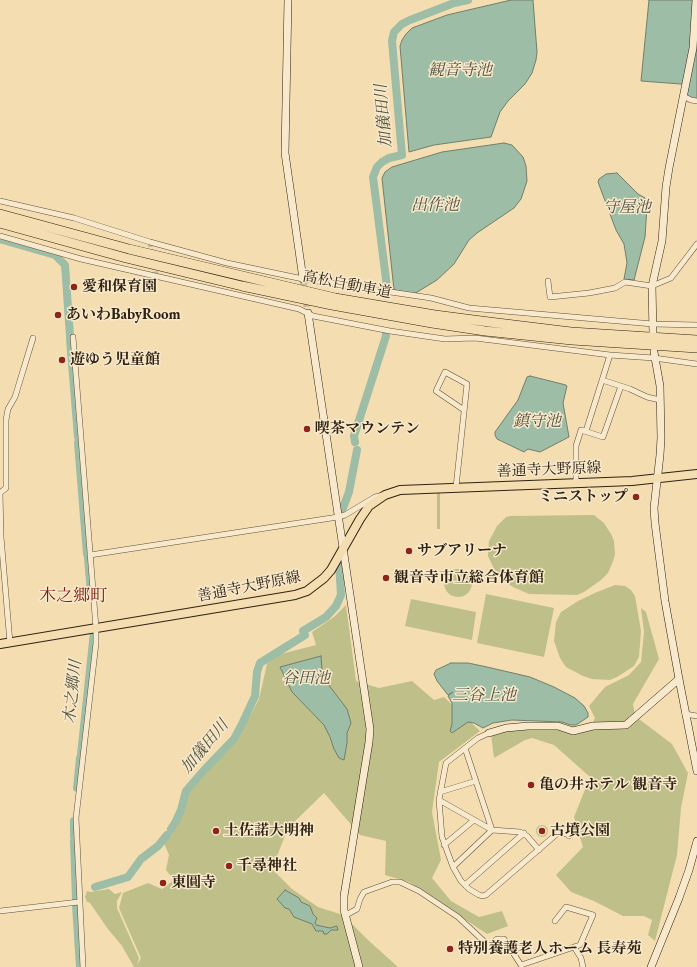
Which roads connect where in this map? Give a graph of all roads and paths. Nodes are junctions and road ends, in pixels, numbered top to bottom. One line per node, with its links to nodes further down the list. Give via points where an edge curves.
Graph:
1 (288, 0): 10 (street, via 286,153)
2 (696, 0): 3 (street, via 693,48)
3 (683, 96): 4 (street); 12 (street, via 666,187 662,241)
4 (697, 101)
5 (0, 201): 10 (street, via 74,218 227,264)
6 (0, 214): 19 (highway, 高松自動車道, via 129,249 335,298 519,326)
7 (0, 223): 20 (highway, 高松自動車道, via 126,258 242,286 432,323 572,340)
8 (0, 236): 13 (street, via 81,259)
9 (697, 244): 12 (street, via 672,278)
10 (303, 279): 14 (street, via 432,298 469,308 523,317)
11 (548, 281): 12 (street, via 550,297 615,288 624,282)
12 (652, 286): 14 (street)
13 (308, 313): 21 (street, via 390,331 445,339 475,338); 34 (street)
14 (653, 324): 15 (street); 16 (street)
15 (697, 325)
16 (653, 333)
17 (73, 337): 36 (street)
18 (33, 338): 38 (street, via 15,397 8,409 6,488 0,493)
19 (697, 340)
20 (697, 348)
21 (610, 355): 22 (street); 24 (street)
22 (654, 355): 23 (street); 26 (street)
23 (697, 364)
24 (602, 380): 25 (street); 28 (street)
25 (621, 386): 26 (street); 28 (street, via 603,437)
26 (660, 400): 30 (street)
27 (464, 410): 27 (street, via 467,384 445,372 436,391); 32 (street)
28 (586, 431): 31 (street, via 581,430 576,446)
29 (697, 474): 30 (main road, 善通寺大野原線)
30 (658, 478): 31 (main road, 善通寺大野原線); 40 (street, via 655,523)
31 (576, 482): 32 (main road, 善通寺大野原線)
32 (456, 487): 33 (main road, 善通寺大野原線, via 408,489)
33 (385, 495): 34 (street, via 375,496); 35 (main road, 善通寺大野原線, via 366,510)
34 (338, 517): 35 (street); 36 (street)
35 (344, 548): 37 (main road, 善通寺大野原線, via 316,586 295,595); 60 (street, via 370,729 345,885)
36 (90, 555): 37 (street)
37 (96, 628): 38 (main road, 善通寺大野原線); 58 (street, via 76,818)
38 (10, 642): 39 (main road, 善通寺大野原線)
39 (0, 644)
40 (679, 679): 41 (street); 43 (street, via 626,725 593,726 573,731 558,726 528,726)
41 (685, 714): 42 (street); 45 (street)
42 (697, 716)
43 (489, 733): 44 (street)
44 (465, 748): 46 (street); 47 (street, via 446,762)
45 (697, 771)
46 (476, 781): 47 (street); 50 (street)
47 (440, 792): 48 (street)
48 (439, 800): 49 (street); 54 (street)
49 (474, 820): 50 (street); 54 (street)
50 (492, 830): 51 (street, via 516,830); 56 (street)
51 (524, 833): 55 (street); 57 (street)
52 (569, 836): 55 (street, via 559,832)
53 (697, 841): 66 (street, via 689,870)
54 (444, 845): 56 (street)
55 (539, 850): 57 (street, via 486,895 479,895)
56 (453, 867): 57 (street)
57 (465, 885)
58 (79, 902): 59 (street); 63 (street)
59 (0, 911)
60 (346, 914): 62 (street, via 357,909 364,892 392,882 400,882 419,891 458,917 489,946 497,939 504,939 521,965); 64 (street)
61 (555, 921): 62 (street, via 566,906 592,915 580,945)
62 (574, 947): 65 (street)
63 (83, 967)
64 (359, 967)
65 (583, 967)
66 (652, 967)

